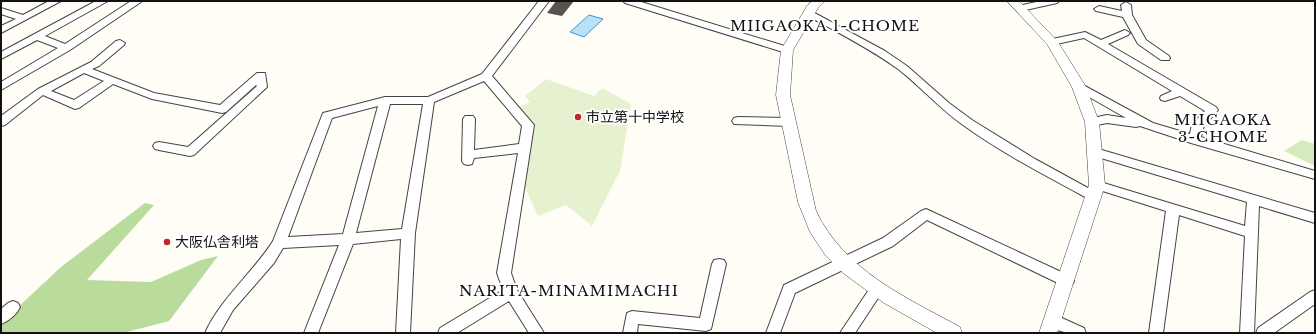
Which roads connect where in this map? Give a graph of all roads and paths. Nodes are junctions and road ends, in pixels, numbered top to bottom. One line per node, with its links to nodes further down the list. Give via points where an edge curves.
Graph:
1 (56, 1): 11 (street)
2 (103, 1): 14 (street)
3 (123, 1): 18 (street, via 136,2)
4 (544, 1): 23 (street)
5 (628, 1): 19 (street)
6 (1054, 1): 7 (street)
7 (1017, 5): 15 (street)
8 (814, 7): 19 (street); 43 (street, via 903,68 968,123 1031,162)
9 (1099, 8): 21 (street, via 1127,10 1142,42)
10 (1, 11): 11 (street)
11 (24, 18): 12 (street)
12 (1, 30)
13 (1125, 33): 17 (street)
14 (38, 36): 18 (street); 20 (street)
15 (1052, 42): 17 (street, via 1085,34); 26 (street)
16 (120, 43): 22 (street)
17 (1101, 44): 28 (street)
18 (66, 48): 25 (street)
19 (787, 50): 35 (street, via 783,95)
20 (1, 56)
21 (1165, 58)
22 (84, 70): 24 (street); 27 (street)
23 (486, 76): 30 (street); 40 (street, via 528,125)
24 (112, 80): 27 (street, via 75,105); 39 (street, via 152,96 222,109 261,75 262,87 190,152)
25 (1, 87)
26 (1079, 87): 36 (street); 37 (street)
27 (42, 91): 33 (street)
28 (1181, 92): 29 (street); 38 (street, via 1212,110 1198,124)
29 (1165, 98)
30 (429, 100): 31 (street); 47 (street)
31 (385, 101): 49 (street); 50 (street, via 327,116)
32 (469, 119): 40 (street, via 468,159)
33 (1, 122)
34 (738, 122): 35 (street)
35 (789, 122): 51 (street, via 808,211 818,233)
36 (1092, 122): 37 (street, via 1107,119); 41 (street)
37 (1149, 126): 38 (street)
38 (1195, 140): 42 (street)
39 (159, 146)
40 (523, 148): 55 (street, via 504,273)
41 (1096, 152): 43 (street); 44 (street)
42 (1315, 175)
43 (1095, 191): 45 (street); 53 (street)
44 (1253, 200): 46 (street); 48 (street)
45 (1173, 209): 48 (street); 68 (street)
46 (1315, 218)
47 (408, 233): 49 (street); 60 (street)
48 (1251, 233): 69 (street)
49 (348, 239): 50 (street); 59 (street)
50 (279, 243): 58 (street, via 269,259 228,306)
51 (844, 263): 53 (street, via 888,242 926,214); 54 (street); 64 (street, via 789,289)
52 (719, 264): 63 (street, via 706,325 632,316)
53 (1067, 280): 57 (street)
54 (877, 290): 65 (street); 66 (street)
55 (511, 292): 61 (street); 62 (street)
56 (1315, 296): 70 (street)
57 (1051, 327): 67 (street)
58 (212, 333)
59 (311, 333)
60 (403, 333)
61 (445, 333)
62 (537, 333)
63 (630, 333)
64 (773, 333)
65 (846, 333)
66 (953, 333)
67 (1079, 333)
68 (1156, 333)
69 (1247, 333)
70 (1263, 333)

